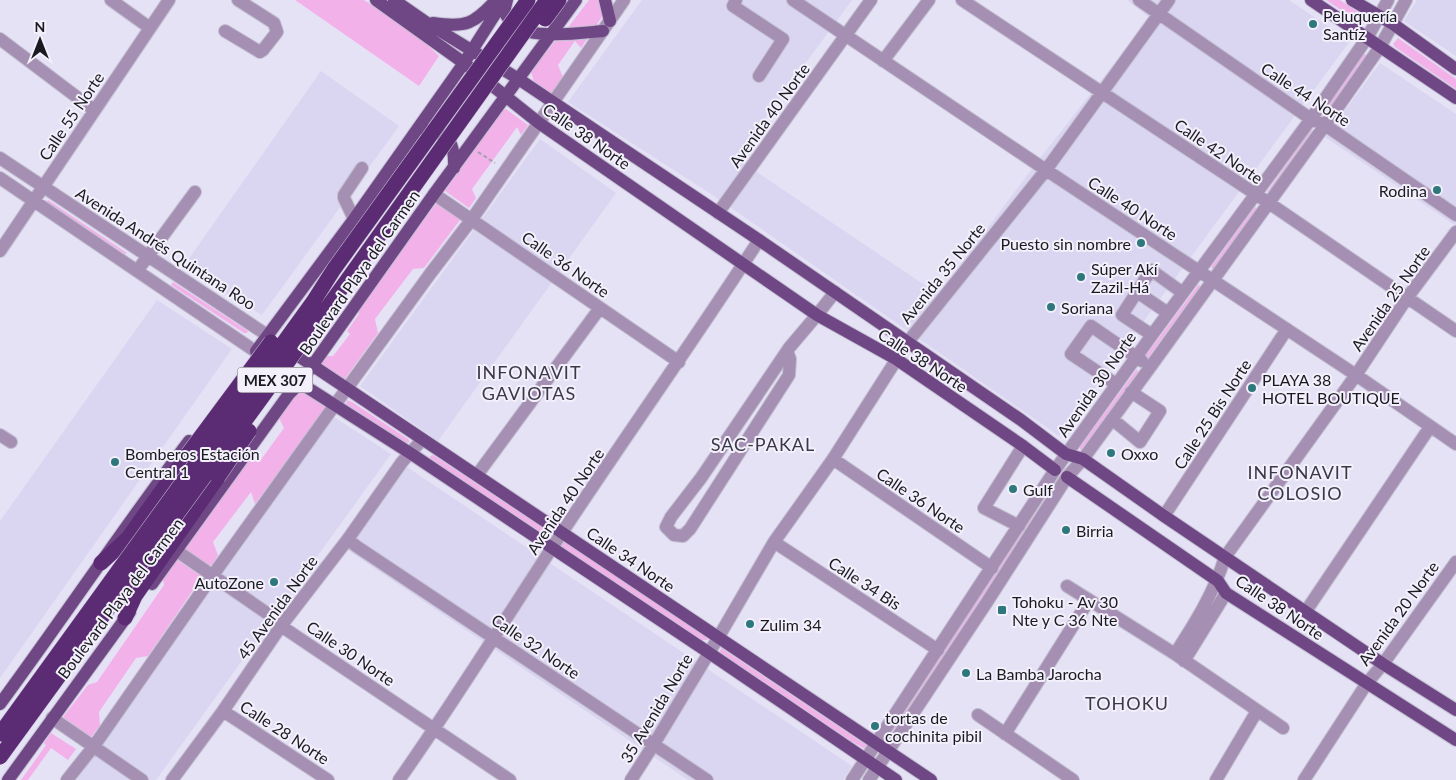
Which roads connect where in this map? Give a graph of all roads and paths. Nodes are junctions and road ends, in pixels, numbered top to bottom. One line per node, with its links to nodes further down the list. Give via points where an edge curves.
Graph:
1 (111, 0): 31 (street)
2 (169, 0): 31 (street, Calle 55 Norte)
3 (238, 0): 32 (street, via 274,23 277,32 260,52)
4 (376, 0): 42 (main road, Calle 38 Norte)
5 (394, 0): 28 (main road, Calle 38 Norte)
6 (496, 0): 28 (main road, via 473,22 454,26)
7 (505, 0): 33 (main road, via 504,12 514,25); 38 (main road, Boulevard Playa del Carmen)
8 (516, 0): 39 (highway, bridge)
9 (528, 0): 39 (highway, MEX 307, bridge)
10 (547, 0): 40 (highway, MEX 307, bridge)
11 (559, 0): 40 (highway, bridge, via 521,47)
12 (576, 0): 33 (main road, Boulevard Playa del Carmen)
13 (605, 0): 30 (main road)
14 (624, 0): 30 (street)
15 (736, 0): 44 (street, via 733,6 783,39)
16 (793, 0): 34 (street, Calle 40 Norte)
17 (871, 0): 34 (street)
18 (929, 0): 41 (street)
19 (962, 0): 46 (street, Calle 42 Norte)
20 (1139, 0): 26 (street, Calle 44 Norte)
21 (1169, 0): 26 (street, Avenida 35 Norte)
22 (1310, 0): 35 (main road)
23 (1352, 0): 27 (main road)
24 (1388, 0): 27 (street, Avenida 30 Norte)
25 (1406, 0): 29 (street)
26 (1160, 14): 46 (street, Avenida 35 Norte); 51 (street, Calle 44 Norte)
27 (1379, 17): 29 (main road); 35 (street, Avenida 30 Norte)
28 (427, 22): 38 (main road, Calle 38 Norte)
29 (1393, 24): 37 (street, Avenida 30 Norte); 43 (main road)
30 (607, 26): 33 (main road); 49 (street)
31 (150, 28): 50 (street, Calle 55 Norte)
32 (224, 31)
33 (550, 35): 45 (main road, Boulevard Playa del Carmen)
34 (846, 36): 41 (street, Calle 40 Norte); 66 (street, Avenida 40 Norte)
35 (1367, 38): 37 (main road); 51 (street, Avenida 30 Norte)
36 (0, 40): 50 (street)
37 (1380, 47): 48 (main road); 53 (street, Avenida 30 Norte)
38 (472, 50): 42 (main road, Boulevard Playa del Carmen); 45 (main road, Calle 38 Norte)
39 (492, 50): 75 (highway, MEX 307, bridge)
40 (507, 57): 79 (highway, MEX 307, bridge)
41 (883, 61): 58 (street, Calle 40 Norte)
42 (464, 63): 47 (main road, Calle 38 Norte); 54 (main road, Boulevard Playa del Carmen)
43 (1456, 69)
44 (759, 76)
45 (518, 78): 47 (main road, Boulevard Playa del Carmen); 49 (main road, Calle 38 Norte)
46 (1102, 93): 58 (street, Avenida 35 Norte); 63 (street, Calle 42 Norte)
47 (504, 96): 52 (main road, Calle 38 Norte); 57 (main road, Boulevard Playa del Carmen)
48 (1456, 98)
49 (553, 104): 52 (street); 66 (main road, Calle 38 Norte)
50 (94, 110): 60 (street, Calle 55 Norte)
51 (1311, 119): 53 (street, Calle 44 Norte); 63 (street, Avenida 30 Norte)
52 (539, 123): 69 (street); 74 (main road, Calle 38 Norte)
53 (1325, 126): 65 (street, Avenida 30 Norte); 67 (street, Calle 44 Norte)
54 (409, 138): 57 (main road, via 425,130 443,134 450,143); 68 (main road, Boulevard Playa del Carmen)
55 (0, 158): 60 (street, Avenida Andrés Quintana Roo)
56 (362, 168): 68 (street, via 344,195)
57 (454, 168): 62 (main road, Boulevard Playa del Carmen)
58 (1046, 170): 77 (street, Calle 40 Norte); 91 (street, Avenida 35 Norte)
59 (0, 178): 64 (street)
60 (42, 187): 64 (street, Calle 55 Norte); 73 (street, Avenida Andrés Quintana Roo)
61 (195, 192): 73 (street)
62 (434, 194): 69 (street, Calle 36 Norte); 97 (main road, Boulevard Playa del Carmen)
63 (1255, 195): 65 (street, Calle 42 Norte); 77 (street, Avenida 30 Norte)
64 (33, 201): 72 (street, Calle 55 Norte); 76 (street)
65 (1269, 203): 78 (street, Avenida 30 Norte); 83 (street, Calle 42 Norte)
66 (718, 213): 71 (main road, Calle 38 Norte)
67 (1456, 215)
68 (354, 219): 89 (main road, Boulevard Playa del Carmen)
69 (472, 219): 84 (street, Calle 36 Norte); 102 (street)
70 (1456, 232): 83 (street, Avenida 25 Norte)
71 (759, 240): 74 (street, Avenida 40 Norte); 80 (main road, Calle 38 Norte)
72 (0, 250)
73 (149, 256): 76 (street); 89 (street, Avenida Andrés Quintana Roo)
74 (743, 264): 86 (main road, Calle 38 Norte); 96 (street, Avenida 40 Norte)
75 (334, 269): 128 (highway, bridge, via 305,296 128,538); 153 (highway, MEX 307, bridge)
76 (137, 271): 92 (street)
77 (1199, 271): 78 (street, Calle 40 Norte); 82 (street, Avenida 30 Norte)
78 (1212, 280): 87 (street, Calle 40 Norte); 98 (street, Avenida 30 Norte)
79 (343, 286): 136 (highway, bridge, via 332,316 135,596); 160 (highway, MEX 307, bridge)
80 (835, 292): 86 (street); 91 (main road, Calle 38 Norte)
81 (1137, 292): 82 (street, via 1151,270); 85 (street); 90 (street, via 1122,315)
82 (1183, 293): 85 (street, Avenida 30 Norte)
83 (1408, 298): 88 (street, Calle 42 Norte); 99 (street, Avenida 25 Norte)
84 (600, 308): 96 (street, Calle 36 Norte); 117 (street)
85 (1168, 313): 90 (street, Avenida 30 Norte)
86 (818, 316): 93 (street); 95 (main road, Calle 38 Norte)
87 (1287, 330): 99 (street, Calle 40 Norte); 119 (street, Calle 25 Bis Norte)
88 (1456, 332)
89 (267, 335): 92 (main road, Boulevard Playa del Carmen); 97 (main road, Avenida Andrés Quintana Roo)
90 (1152, 335): 94 (street, Avenida 30 Norte)
91 (907, 342): 95 (street, Avenida 35 Norte); 113 (main road, Calle 38 Norte)
92 (256, 351): 100 (main road); 128 (main road, Boulevard Playa del Carmen)
93 (786, 351): 93 (street, via 666,525 674,535 683,536 690,529 789,375 790,359)
94 (1135, 357): 98 (street); 101 (street, Avenida 30 Norte); 101 (street, via 1091,326 1071,354)
95 (896, 359): 111 (main road, Calle 38 Norte); 115 (street, Avenida 35 Norte)
96 (679, 362): 121 (street, Avenida 40 Norte)
97 (312, 366): 100 (main road, Boulevard Playa del Carmen); 102 (main road, Calle 34 Norte)
98 (1151, 366): 103 (street, Avenida 30 Norte)
99 (1356, 375): 106 (street, Calle 40 Norte); 126 (street, Avenida 25 Norte)
100 (300, 383): 104 (main road); 125 (main road, Boulevard Playa del Carmen)
101 (1116, 384): 113 (street, Avenida 30 Norte)
102 (347, 389): 104 (street); 108 (main road, Calle 34 Norte)
103 (1131, 392): 105 (street, Avenida 30 Norte); 105 (street, via 1160,412 1140,442)
104 (335, 406): 112 (main road); 130 (street)
105 (1112, 419): 114 (street, Avenida 30 Norte)
106 (1430, 427): 110 (street, Calle 40 Norte); 135 (street)
107 (0, 435): 109 (street)
108 (422, 440): 112 (street, 45 Avenida Norte); 117 (main road, Calle 34 Norte)
109 (11, 442)
110 (1456, 444)
111 (1023, 446): 116 (main road, Calle 38 Norte); 120 (street, via 984,508)
112 (410, 453): 122 (street, 45 Avenida Norte); 124 (main road)
113 (1066, 454): 114 (main road, Calle 38 Norte); 116 (street, Avenida 30 Norte)
114 (1082, 459): 118 (street, Avenida 30 Norte); 119 (main road, Calle 38 Norte)
115 (833, 460): 123 (street, Avenida 35 Norte); 129 (street, Calle 36 Norte)
116 (1055, 470): 118 (street, Calle 38 Norte); 120 (street, Avenida 30 Norte)
117 (477, 475): 121 (main road, Calle 34 Norte)
118 (1067, 477): 131 (main road, Calle 38 Norte); 159 (street, Avenida 30 Norte)
119 (1164, 516): 126 (main road, Calle 38 Norte)
120 (1019, 526): 129 (street, Avenida 30 Norte)
121 (563, 532): 124 (street, Avenida 40 Norte); 139 (main road, Calle 34 Norte)
122 (348, 539): 137 (street, 45 Avenida Norte); 138 (street, Calle 32 Norte)
123 (774, 542): 139 (street, Avenida 35 Norte); 140 (street, Calle 34 Bis)
124 (552, 548): 138 (street, Avenida 40 Norte); 141 (main road)
125 (176, 551): 130 (street, Calle 30 Norte); 136 (main road, Boulevard Playa del Carmen)
126 (1226, 557): 131 (street, Avenida 25 Norte); 135 (main road, Calle 38 Norte)
127 (1456, 562): 143 (street, Avenida 20 Norte)
128 (101, 563): 145 (main road, Boulevard Playa del Carmen)
129 (992, 568): 140 (street, Avenida 30 Norte)
130 (213, 575): 137 (street, Calle 30 Norte); 158 (street)
131 (1218, 581): 133 (main road, Calle 38 Norte); 142 (street, Avenida 25 Norte)
132 (1067, 586): 134 (street)
133 (1226, 593): 142 (street); 144 (main road, Calle 38 Norte)
134 (1089, 600): 142 (street); 154 (street)
135 (1306, 611): 143 (main road, Calle 38 Norte)
136 (125, 618): 150 (main road, Boulevard Playa del Carmen)
137 (281, 626): 147 (street, 45 Avenida Norte); 152 (street, Calle 30 Norte)
138 (495, 638): 152 (street, Avenida 40 Norte); 157 (street, Calle 32 Norte)
139 (718, 638): 141 (street, Avenida 35 Norte); 156 (main road, Calle 34 Norte)
140 (938, 650): 156 (street, Avenida 30 Norte)
141 (709, 653): 157 (street, 35 Avenida Norte); 161 (main road)
142 (1179, 658): 148 (street)
143 (1383, 664): 144 (street, Avenida 20 Norte); 146 (main road, Calle 38 Norte)
144 (1366, 682): 155 (main road, Calle 38 Norte); 178 (street, Avenida 20 Norte)
145 (0, 704)
146 (1456, 710)
147 (224, 711): 166 (street, 45 Avenida Norte); 167 (street, Calle 28 Norte)
148 (1257, 711): 151 (street); 177 (street)
149 (978, 715): 154 (street)
150 (52, 718): 158 (street); 163 (main road, Boulevard Playa del Carmen)
151 (1283, 728)
152 (435, 729): 168 (street, Avenida 40 Norte); 169 (street, Calle 30 Norte)
153 (0, 734)
154 (1006, 734): 176 (street)
155 (1456, 740)
156 (876, 743): 159 (main road, Calle 34 Norte); 161 (street, Avenida 30 Norte)
157 (654, 744): 170 (street, 35 Avenida Norte); 171 (street, Calle 32 Norte)
158 (94, 746): 164 (street); 165 (street)
159 (888, 751): 162 (street, Avenida 30 Norte); 175 (main road, Calle 34 Norte)
160 (0, 757)
161 (866, 759): 162 (main road); 172 (street, Avenida 30 Norte)
162 (877, 767): 173 (street, Avenida 30 Norte); 174 (main road)
163 (8, 780)
164 (67, 780)
165 (142, 780)
166 (172, 780)
167 (328, 780)
168 (399, 780)
169 (510, 780)
170 (631, 780)
171 (707, 780)
172 (852, 780)
173 (869, 780)
174 (896, 780)
175 (931, 780)
176 (1072, 780)
177 (1216, 780)
178 (1304, 780)

